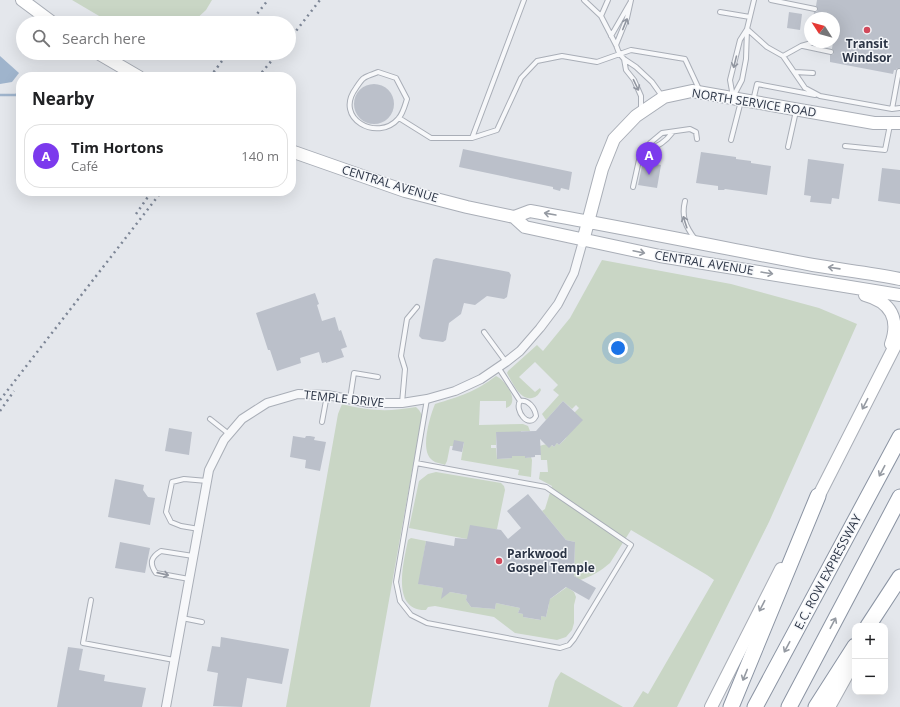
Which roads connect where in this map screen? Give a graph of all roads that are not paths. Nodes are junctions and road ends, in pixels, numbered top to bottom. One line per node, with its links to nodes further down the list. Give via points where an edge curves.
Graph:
1 (22, 0): 10 (street)
2 (524, 0): 38 (lane)
3 (584, 0): 11 (lane)
4 (608, 0): 11 (lane)
5 (754, 0): 12 (lane)
6 (771, 0): 8 (lane)
7 (631, 1): 14 (lane); 15 (lane, one-way to 7, via 628,18)
8 (815, 9)
9 (720, 12): 12 (lane)
10 (44, 16)
11 (601, 16): 14 (lane)
12 (750, 17): 13 (lane)
13 (747, 29): 20 (lane); 30 (lane); 30 (lane, one-way to 30, via 740,40 730,80)
14 (611, 36): 15 (lane)
15 (616, 45): 19 (lane)
16 (804, 45): 17 (lane)
17 (801, 46): 18 (lane); 20 (lane)
18 (831, 52)
19 (619, 54): 21 (lane); 27 (lane, via 632,50 686,60); 38 (lane, via 597,62 562,56 537,61 521,78 497,130)
20 (783, 56): 25 (lane)
21 (624, 59): 29 (lane, via 652,82); 34 (lane, one-way to 34, via 626,70 641,96)
22 (110, 60): 24 (street)
23 (899, 71): 33 (lane)
24 (130, 72)
25 (795, 72): 26 (lane); 28 (lane, via 805,88)
26 (813, 73)
27 (700, 92): 29 (street, NORTH SERVICE ROAD, via 692,91); 30 (street, NORTH SERVICE ROAD)
28 (820, 96): 30 (lane, via 757,84); 33 (lane)
29 (664, 97): 34 (street, NORTH SERVICE ROAD)
30 (742, 99): 32 (street, NORTH SERVICE ROAD); 40 (lane)
31 (900, 108): 33 (lane)
32 (796, 109): 36 (street, NORTH SERVICE ROAD, via 874,123); 42 (lane)
33 (892, 109)
34 (641, 112): 48 (street, NORTH SERVICE ROAD, via 614,139 602,169)
35 (399, 118): 35 (lane, via 407,99 396,78 378,72 363,79 352,93 348,104 353,119 364,126 376,129 390,125); 38 (lane, via 431,138)
36 (895, 123): 41 (lane, via 885,150)
37 (672, 133): 39 (lane, via 690,129 696,132); 43 (lane, via 655,148); 43 (lane, via 662,134 650,143)
38 (472, 138)
39 (697, 139)
40 (732, 140)
41 (845, 146)
42 (788, 147)
43 (648, 149): 45 (lane, via 639,160)
44 (296, 152): 47 (street, CENTRAL AVENUE, via 405,191)
45 (633, 187)
46 (685, 201): 50 (lane, one-way to 46, via 684,222)
47 (514, 217): 48 (street, CENTRAL AVENUE, one-way to 47, via 530,210); 49 (street, CENTRAL AVENUE, via 525,227)
48 (587, 221): 49 (street, TEMPLE DRIVE); 50 (street, CENTRAL AVENUE)
49 (583, 240): 52 (street, CENTRAL AVENUE, one-way to 52, via 660,256); 57 (street, TEMPLE DRIVE, via 574,273 558,304 520,351)
50 (697, 241): 51 (street, CENTRAL AVENUE, one-way to 50)
51 (900, 279)
52 (847, 286): 53 (street, CENTRAL AVENUE); 59 (street, via 852,292 875,298 892,311 895,326)
53 (900, 295)
54 (417, 307): 65 (lane, via 407,319 401,356 405,368)
55 (484, 332): 57 (lane)
56 (900, 336): 59 (street)
57 (506, 362): 58 (street, TEMPLE DRIVE)
58 (498, 367): 63 (street, TEMPLE DRIVE, via 481,379 455,391); 64 (lane)
59 (883, 369): 72 (street, one-way to 72)
60 (378, 377): 62 (lane, via 354,373)
61 (327, 395): 62 (street, TEMPLE DRIVE); 67 (lane); 68 (street, TEMPLE DRIVE, via 298,394 267,403 242,419)
62 (350, 399): 65 (street, TEMPLE DRIVE, via 370,403)
63 (428, 399): 65 (street, TEMPLE DRIVE); 70 (lane)
64 (520, 401): 64 (lane, via 528,402 536,412 534,420 524,418 518,408)
65 (402, 403)
66 (210, 419): 68 (lane)
67 (322, 422)
68 (229, 434): 71 (street, TEMPLE DRIVE, via 209,470)
69 (900, 437): 89 (highway, E.C. ROW EXPRESSWAY, one-way to 89)
70 (416, 463): 70 (lane, via 396,582 400,601 410,615 428,623 560,648 569,645 631,545 546,487)
71 (207, 481): 74 (street, TEMPLE DRIVE); 74 (lane, via 184,479 172,482 166,512 171,522)
72 (818, 496): 87 (street, one-way to 87); 88 (highway, one-way to 88)
73 (900, 497): 90 (highway, one-way to 73)
74 (199, 529): 75 (street, TEMPLE DRIVE)
75 (194, 556): 77 (street, TEMPLE DRIVE); 77 (lane, one-way to 77, via 161,551 152,561 156,573)
76 (900, 578): 81 (highway); 82 (street)
77 (190, 580): 79 (street, TEMPLE DRIVE)
78 (91, 600): 84 (lane, via 83,643)
79 (182, 618): 80 (lane); 84 (street, TEMPLE DRIVE)
80 (202, 622)
81 (870, 623)
82 (876, 623)
83 (852, 651): 91 (highway)
84 (175, 660): 86 (street, TEMPLE DRIVE)
85 (852, 665): 92 (street)
86 (166, 707)
87 (711, 707)
88 (731, 707)
89 (755, 707)
90 (789, 707)
91 (816, 707)
92 (829, 707)

